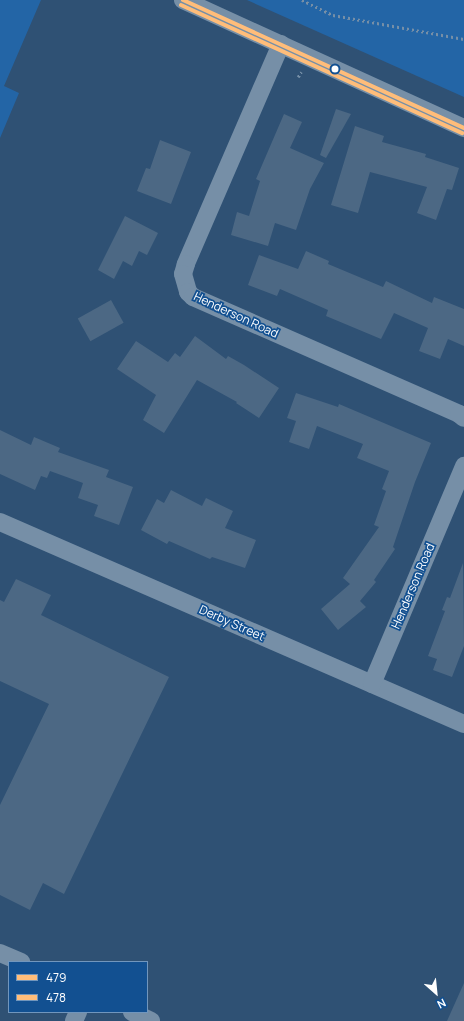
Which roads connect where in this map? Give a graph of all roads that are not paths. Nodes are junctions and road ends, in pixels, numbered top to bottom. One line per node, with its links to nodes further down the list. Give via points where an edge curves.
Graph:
1 (183, 0): 2 (street)
2 (281, 44): 3 (street); 4 (street, Henderson Road, via 186,264 183,274 188,292 193,297)
3 (464, 128)
4 (464, 418)
5 (464, 466): 7 (street, Henderson Road)
6 (0, 522): 7 (street, Derby Street)
7 (372, 684): 8 (street, Derby Street)
8 (464, 724)
9 (0, 952): 10 (street)
10 (19, 961)
11 (134, 1013): 12 (street)
12 (151, 1021)

